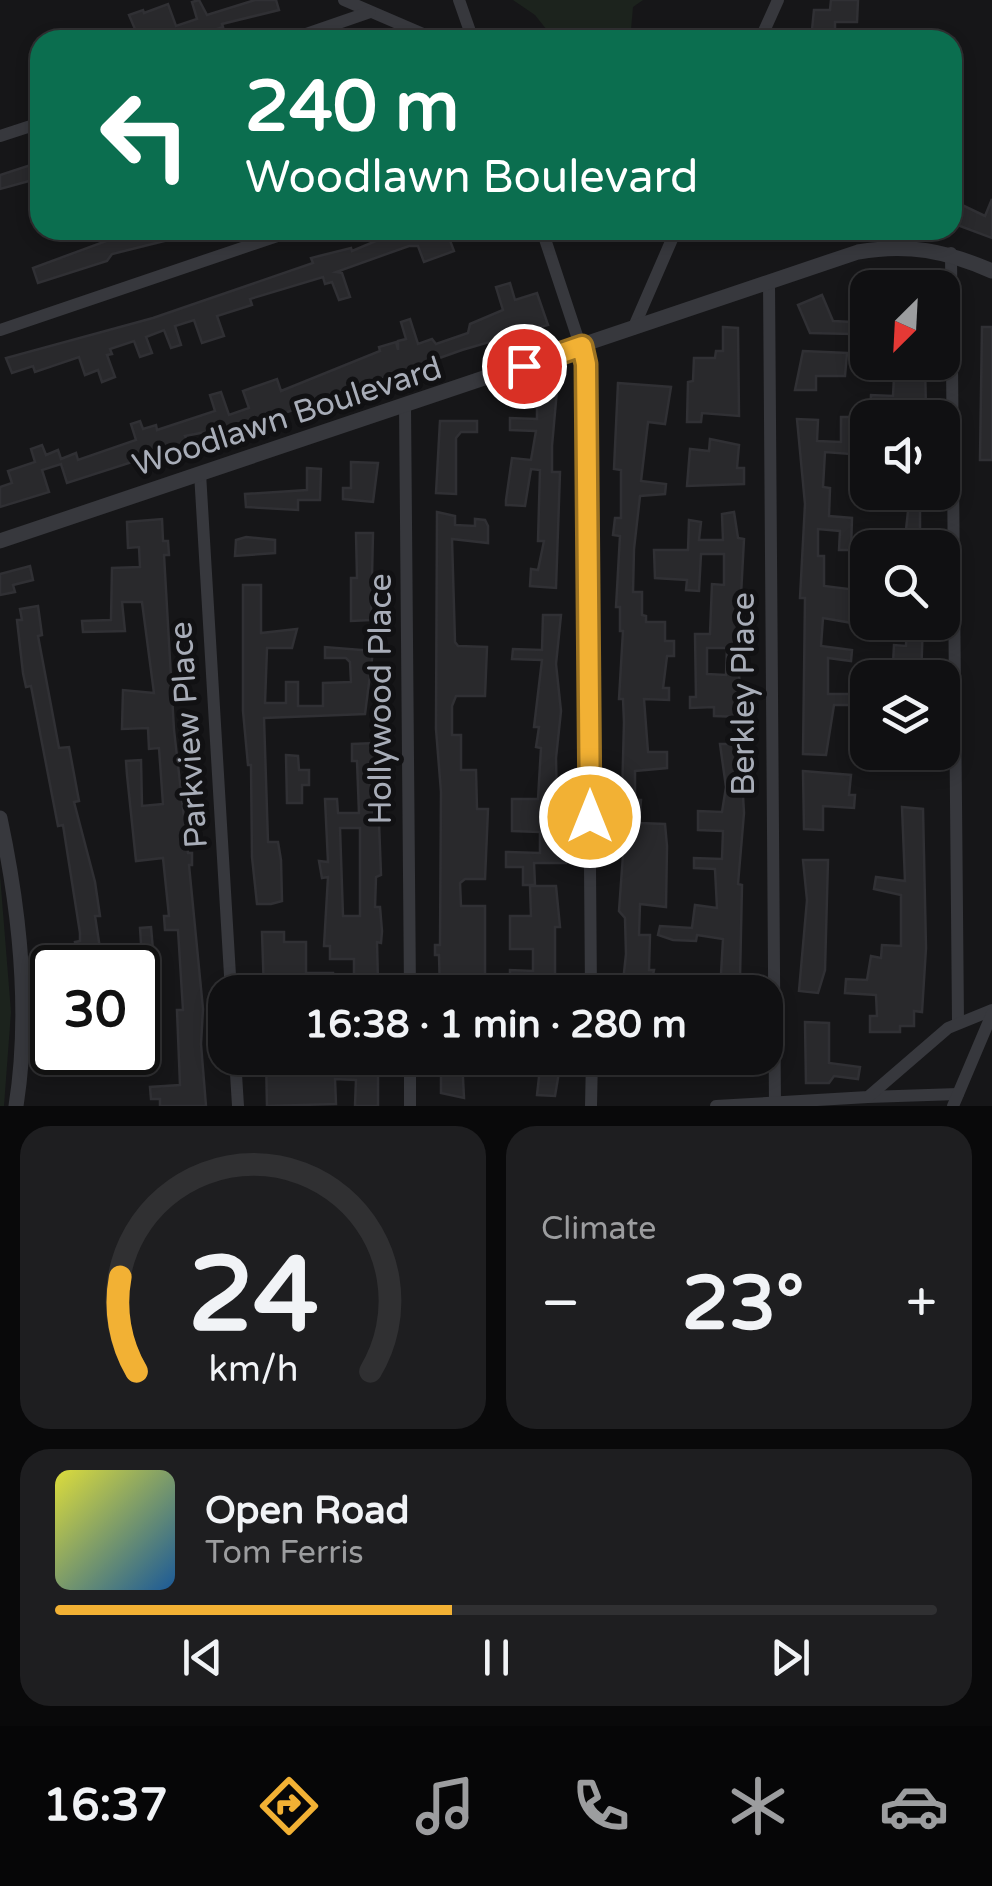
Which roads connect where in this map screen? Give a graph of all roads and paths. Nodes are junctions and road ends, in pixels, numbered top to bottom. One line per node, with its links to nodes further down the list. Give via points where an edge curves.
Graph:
1 (344, 0): 4 (street)
2 (459, 0): 7 (street)
3 (778, 0): 8 (street)
4 (370, 12): 5 (street); 6 (street)
5 (318, 30)
6 (414, 30)
7 (470, 30)
8 (764, 30)
9 (30, 126): 10 (street)
10 (0, 136)
11 (266, 240): 18 (street)
12 (545, 240): 19 (street)
13 (672, 240): 17 (street)
14 (951, 253): 15 (street, Woodlawn Boulevard); 16 (street, Woodlawn Boulevard, via 908,246 872,250); 28 (street)
15 (992, 271)
16 (769, 282): 17 (street, Woodlawn Boulevard); 34 (street, Berkley Place)
17 (632, 329): 19 (street, Woodlawn Boulevard)
18 (0, 330)
19 (582, 346): 20 (street, Woodlawn Boulevard); 26 (street)
20 (405, 405): 21 (street, Woodlawn Boulevard); 25 (street, Hollywood Place)
21 (200, 474): 22 (street, Woodlawn Boulevard); 24 (street, Parkview Place)
22 (0, 541)
23 (0, 818): 35 (street, via 23,986)
24 (231, 975)
25 (410, 975)
26 (591, 975)
27 (992, 1012): 28 (street); 33 (street)
28 (958, 1022): 32 (street)
29 (237, 1075): 36 (street)
30 (410, 1075): 37 (street)
31 (592, 1075): 38 (street)
32 (868, 1096): 33 (street); 34 (street)
33 (956, 1100)
34 (775, 1104): 39 (street)
35 (16, 1106)
36 (238, 1106)
37 (410, 1106)
38 (591, 1106)
39 (716, 1106)

